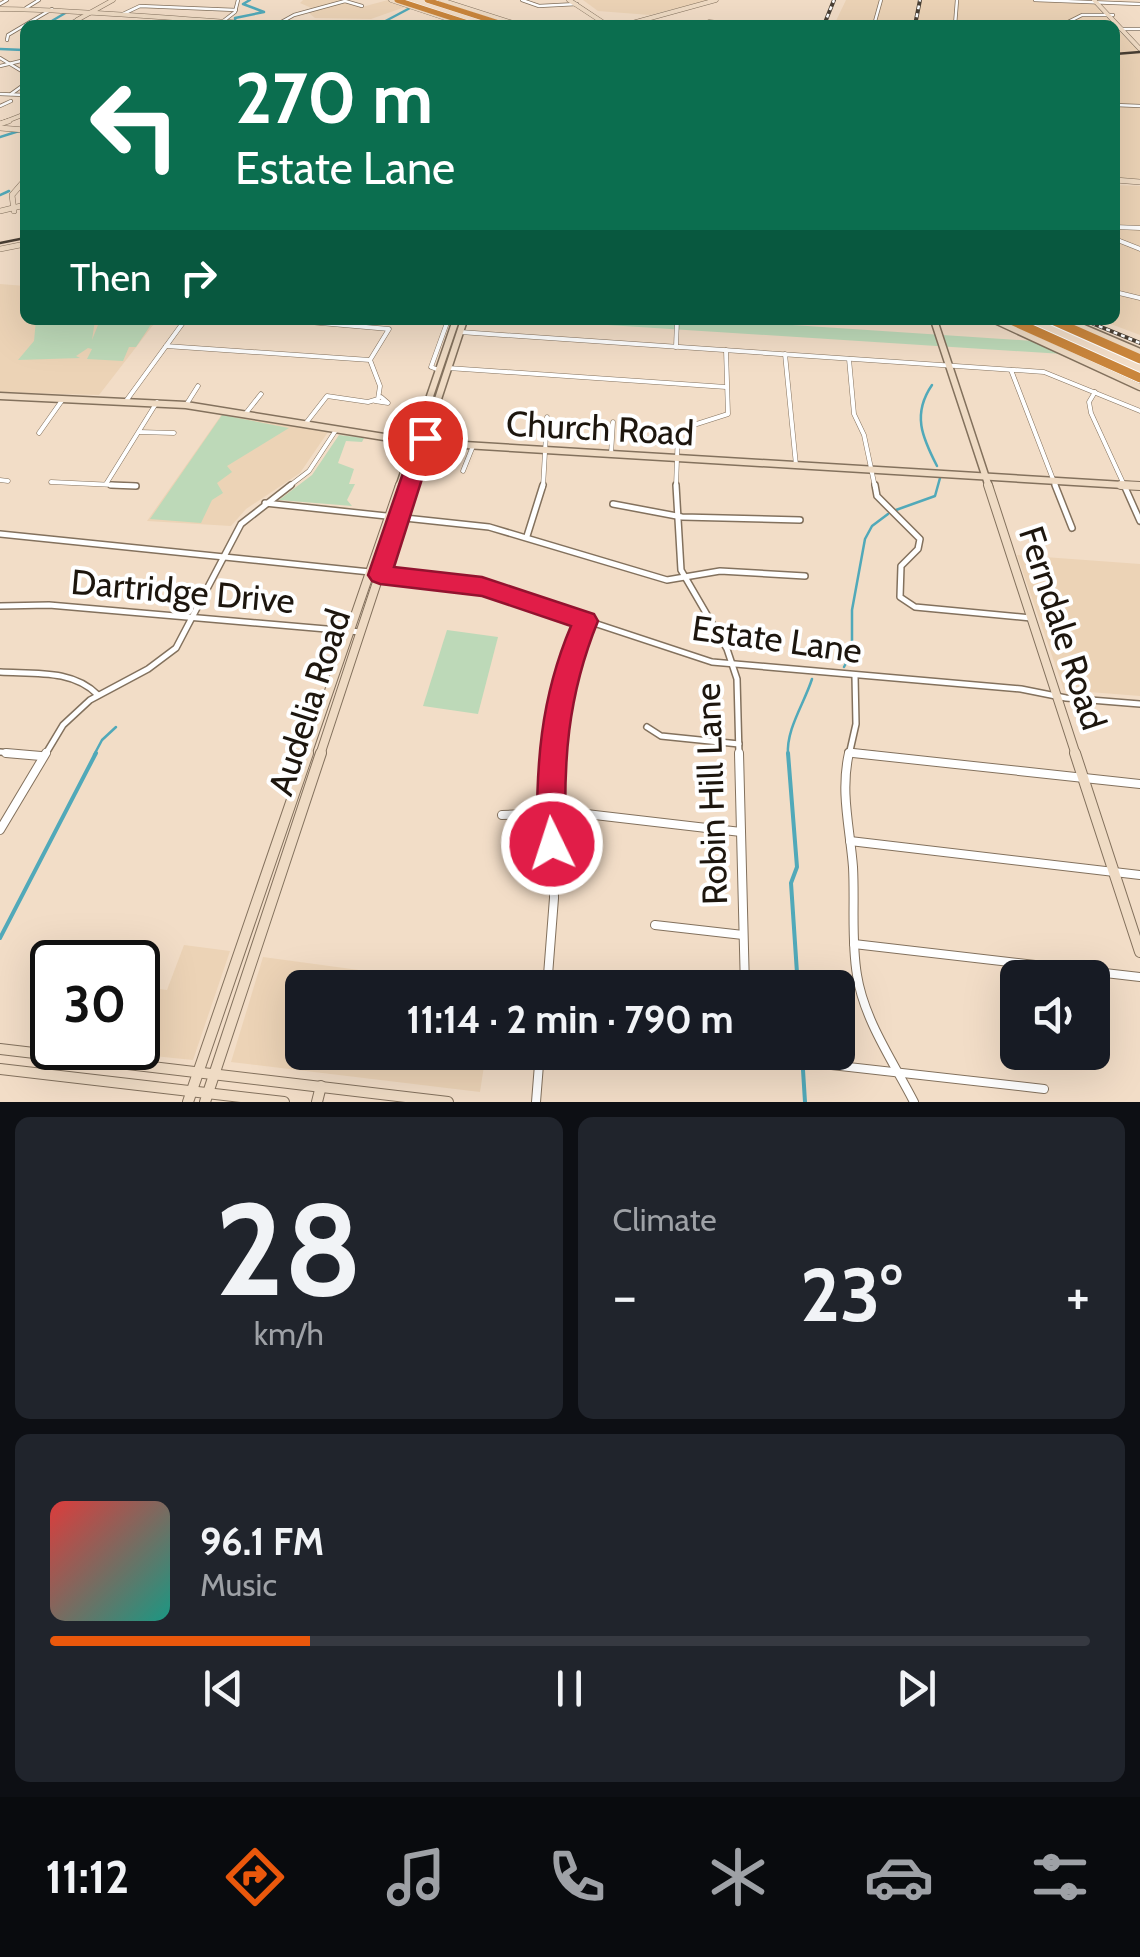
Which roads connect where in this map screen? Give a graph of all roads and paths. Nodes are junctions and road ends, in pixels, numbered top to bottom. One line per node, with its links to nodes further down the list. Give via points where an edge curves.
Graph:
1 (7, 0): 17 (street)
2 (38, 0): 18 (street)
3 (113, 0): 21 (street)
4 (238, 0): 22 (street)
5 (344, 0): 16 (street); 31 (street)
6 (426, 0): 23 (highway)
7 (438, 0): 23 (highway); 35 (street)
8 (522, 0): 14 (street, via 538,6)
9 (716, 0): 20 (street)
10 (1035, 0): 13 (street)
11 (396, 1): 26 (highway); 26 (highway); 32 (street)
12 (723, 1): 20 (street)
13 (1097, 1): 15 (street); 24 (street)
14 (573, 2): 36 (street)
15 (1140, 4)
16 (362, 6)
17 (0, 7): 18 (street)
18 (26, 8): 19 (street)
19 (52, 8): 21 (street); 27 (street)
20 (694, 8): 37 (street); 38 (street)
21 (98, 10): 25 (street); 28 (street)
22 (236, 10): 25 (street, via 140,6); 30 (street)
23 (468, 13): 34 (highway)
24 (1110, 15): 39 (street); 40 (street)
25 (121, 16): 29 (street)
26 (450, 17): 33 (highway)
27 (32, 20)
28 (77, 20)
29 (192, 20)
30 (225, 20)
31 (284, 20)
32 (451, 20)
33 (459, 20)
34 (490, 20)
35 (503, 20)
36 (601, 20)
37 (653, 20)
38 (706, 20)
39 (1072, 20)
40 (1115, 20)
41 (1120, 25): 43 (street)
42 (20, 27): 46 (street)
43 (1124, 29): 44 (street); 48 (street)
44 (1140, 29)
45 (0, 30): 46 (street)
46 (14, 31): 47 (street)
47 (6, 40)
48 (1140, 46)
49 (0, 58): 51 (street)
50 (20, 61): 51 (street)
51 (13, 63): 52 (street); 53 (street)
52 (0, 66)
53 (20, 69)
54 (20, 87): 56 (street)
55 (0, 94): 56 (street)
56 (10, 94): 57 (street)
57 (20, 95)
58 (11, 101): 59 (street)
59 (0, 106)
60 (20, 186): 62 (street, via 12,195)
61 (20, 207): 62 (street)
62 (14, 209): 63 (street)
63 (0, 213)
64 (181, 325): 77 (street)
65 (359, 325): 83 (street, via 388,327)
66 (446, 325): 85 (street, Audelia Road, via 431,368)
67 (456, 325): 76 (street, Audelia Road)
68 (461, 325): 76 (street, Audelia Road)
69 (677, 325): 78 (street)
70 (936, 325): 84 (street, Ferndale Road)
71 (1008, 325): 86 (highway)
72 (1008, 325): 91 (street)
73 (1022, 325): 86 (highway)
74 (1064, 325): 81 (highway)
75 (1075, 325): 81 (street)
76 (456, 332): 78 (street); 85 (street, Audelia Road)
77 (166, 346): 83 (street); 96 (street)
78 (676, 347): 79 (street)
79 (726, 350): 80 (street); 90 (street)
80 (785, 354): 82 (street); 113 (street)
81 (1140, 356)
82 (849, 359): 84 (street); 114 (street, via 854,414)
83 (370, 360): 103 (street, via 380,386 377,399 327,396)
84 (950, 366): 87 (street); 116 (street, Ferndale Road)
85 (443, 368): 90 (street); 108 (street, Audelia Road)
86 (1116, 369): 88 (highway)
87 (1011, 370): 92 (street, via 1052,374); 117 (street)
88 (1140, 378)
89 (198, 386): 98 (street)
90 (726, 387): 112 (street, Robin Hill Lane, via 728,414 679,428)
91 (1140, 387)
92 (1095, 392): 99 (street); 120 (street, via 1090,409)
93 (261, 394): 100 (street)
94 (0, 396): 95 (street, Church Road)
95 (64, 399): 96 (street, Church Road); 106 (street)
96 (126, 401): 97 (street, Church Road)
97 (157, 402): 98 (street, Church Road); 105 (street)
98 (186, 405): 100 (street, Church Road)
99 (1140, 411)
100 (246, 414): 103 (street, Church Road)
101 (546, 416): 110 (street)
102 (613, 422): 111 (street)
103 (306, 424): 104 (street, Church Road)
104 (337, 429): 108 (street, Church Road); 123 (street, via 310,471)
105 (139, 432): 107 (street); 119 (street)
106 (40, 433)
107 (174, 433)
108 (420, 442): 109 (street, Church Road); 126 (street, Audelia Road)
109 (474, 446): 110 (street, Church Road); 115 (street)
110 (547, 450): 111 (street, Church Road); 131 (street, via 538,513)
111 (611, 454): 112 (street, Church Road)
112 (678, 458): 113 (street, Church Road); 125 (street, Robin Hill Lane)
113 (796, 465): 114 (street, Church Road)
114 (872, 469): 116 (street, Church Road); 138 (street, via 881,502 920,539 898,573 902,601)
115 (462, 471)
116 (986, 476): 117 (street, Church Road); 138 (street, Ferndale Road)
117 (1054, 481): 120 (street, Church Road); 129 (street)
118 (51, 482): 119 (street)
119 (106, 484): 121 (street)
120 (1122, 485): 122 (street, Church Road); 128 (street)
121 (136, 486)
122 (1140, 486)
123 (265, 504): 126 (street); 132 (street, via 242,524)
124 (613, 504): 125 (street)
125 (678, 516): 127 (street); 135 (street, Robin Hill Lane)
126 (394, 518): 131 (street); 133 (street, Audelia Road)
127 (800, 520)
128 (1140, 521)
129 (1072, 528)
130 (0, 534): 132 (street, Estate Lane)
131 (527, 536): 135 (street, via 660,578)
132 (224, 558): 133 (street, Estate Lane); 137 (street)
133 (375, 574): 139 (street, Estate Lane, via 482,586); 140 (street, Audelia Road)
134 (806, 576): 135 (street, via 720,571)
135 (685, 578): 141 (street, Robin Hill Lane)
136 (0, 606): 137 (street, Dartridge Drive)
137 (195, 618): 140 (street, Dartridge Drive); 144 (street, via 170,654)
138 (1031, 618): 145 (street, Ferndale Road)
139 (586, 621): 141 (street, Estate Lane); 154 (street, via 553,742)
140 (356, 632): 174 (street, Audelia Road)
141 (734, 665): 143 (street, Estate Lane); 148 (street, Robin Hill Lane)
142 (0, 672): 144 (street, via 78,680)
143 (855, 676): 145 (street, Estate Lane); 150 (street, via 856,724)
144 (98, 695): 151 (street, via 69,718)
145 (1055, 695): 146 (street, Estate Lane); 152 (street, Ferndale Road)
146 (1140, 704)
147 (647, 727): 148 (street, via 661,736)
148 (739, 744): 157 (street, Robin Hill Lane)
149 (0, 752): 151 (street)
150 (848, 752): 152 (street); 158 (street, via 843,781)
151 (41, 756): 156 (street)
152 (1082, 779): 153 (street); 159 (street, Ferndale Road)
153 (1140, 784)
154 (550, 811): 155 (street); 157 (street); 165 (street)
155 (502, 815)
156 (0, 830)
157 (741, 832): 162 (street, Robin Hill Lane)
158 (850, 841): 159 (street); 163 (street)
159 (1113, 872): 160 (street); 164 (street, Ferndale Road)
160 (1140, 875)
161 (655, 925): 162 (street)
162 (743, 935): 166 (street, Robin Hill Lane)
163 (854, 944): 167 (street); 173 (street, via 861,995)
164 (1140, 952)
165 (548, 970)
166 (744, 970)
167 (1140, 977)
168 (0, 1049): 169 (street)
169 (21, 1051): 171 (street); 174 (street)
170 (855, 1066): 173 (street)
171 (6, 1069): 177 (street)
172 (539, 1070): 183 (street)
173 (898, 1071): 176 (street); 184 (street)
174 (207, 1073): 175 (street); 177 (street, Audelia Road); 178 (street, Audelia Road)
175 (321, 1086): 179 (street); 181 (street)
176 (1044, 1089)
177 (191, 1096): 178 (street)
178 (206, 1097): 180 (street)
179 (404, 1099): 182 (street)
180 (284, 1102)
181 (317, 1102)
182 (448, 1102)
183 (536, 1102)
184 (914, 1102)

